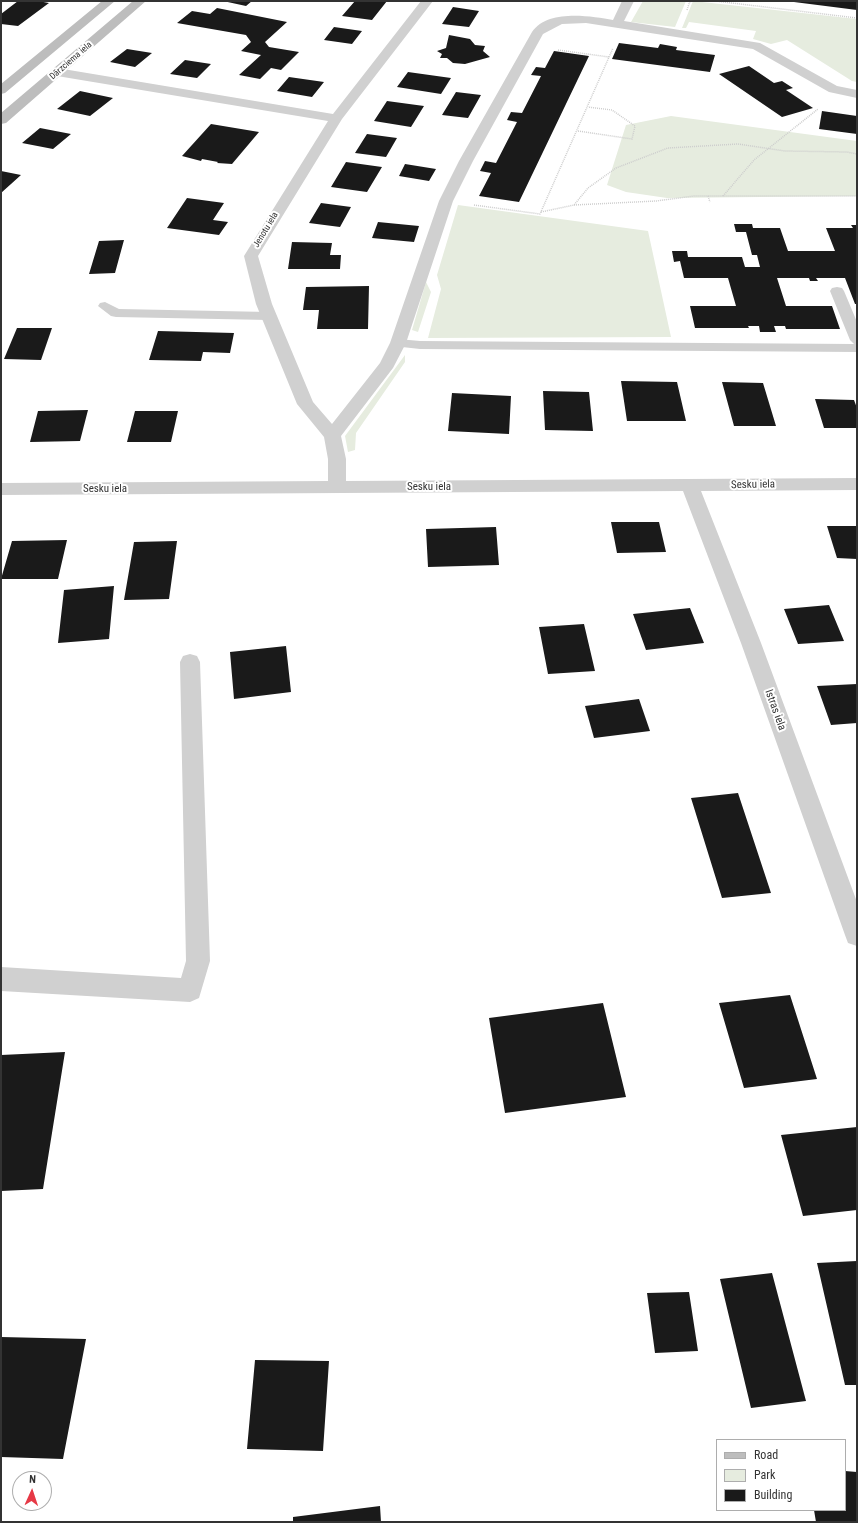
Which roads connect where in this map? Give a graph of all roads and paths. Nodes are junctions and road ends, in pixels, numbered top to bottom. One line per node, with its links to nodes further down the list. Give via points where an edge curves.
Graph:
1 (109, 1): 11 (main road, Dārzciema iela)
2 (140, 1): 10 (main road, Dārzciema iela)
3 (427, 1): 16 (street, Jenotu iela)
4 (628, 1): 7 (street)
5 (715, 1): 6 (path)
6 (857, 18)
7 (617, 23): 8 (street, via 572,18 552,22 538,32); 9 (path, via 620,32); 13 (street, via 756,46)
8 (530, 46): 9 (path); 24 (street)
9 (609, 57): 15 (path)
10 (57, 72): 16 (street); 17 (main road, Dārzciema iela)
11 (6, 81): 12 (main road, Dārzciema iela)
12 (1, 90)
13 (840, 91): 14 (street); 19 (path)
14 (857, 94)
15 (588, 107): 18 (path); 18 (path, via 612,110 635,126 632,139)
16 (336, 118): 30 (street, Jenotu iela, via 251,256)
17 (1, 120)
18 (578, 131): 27 (path)
19 (768, 149): 20 (path); 22 (path, via 754,160); 26 (path, via 738,144 668,148 616,168 588,188)
20 (857, 154)
21 (708, 196): 22 (path); 25 (path); 26 (path)
22 (723, 196): 23 (path)
23 (857, 196)
24 (446, 201): 27 (path, via 540,214); 32 (street)
25 (710, 202)
26 (574, 206): 27 (path)
27 (541, 212)
28 (837, 292): 31 (lane)
29 (105, 306): 30 (lane, via 116,313)
30 (269, 316): 34 (street, Jenotu iela, via 305,404)
31 (857, 340)
32 (398, 343): 33 (lane); 34 (street, via 387,364)
33 (857, 348)
34 (332, 436): 37 (street, Jenotu iela, via 337,459)
35 (857, 484): 36 (street, Sesku iela)
36 (690, 486): 37 (street, Sesku iela); 40 (street, Istras iela)
37 (337, 487): 38 (street, Sesku iela)
38 (1, 489)
39 (190, 662): 41 (street, via 198,961 190,990)
40 (857, 935)
41 (1, 979)

